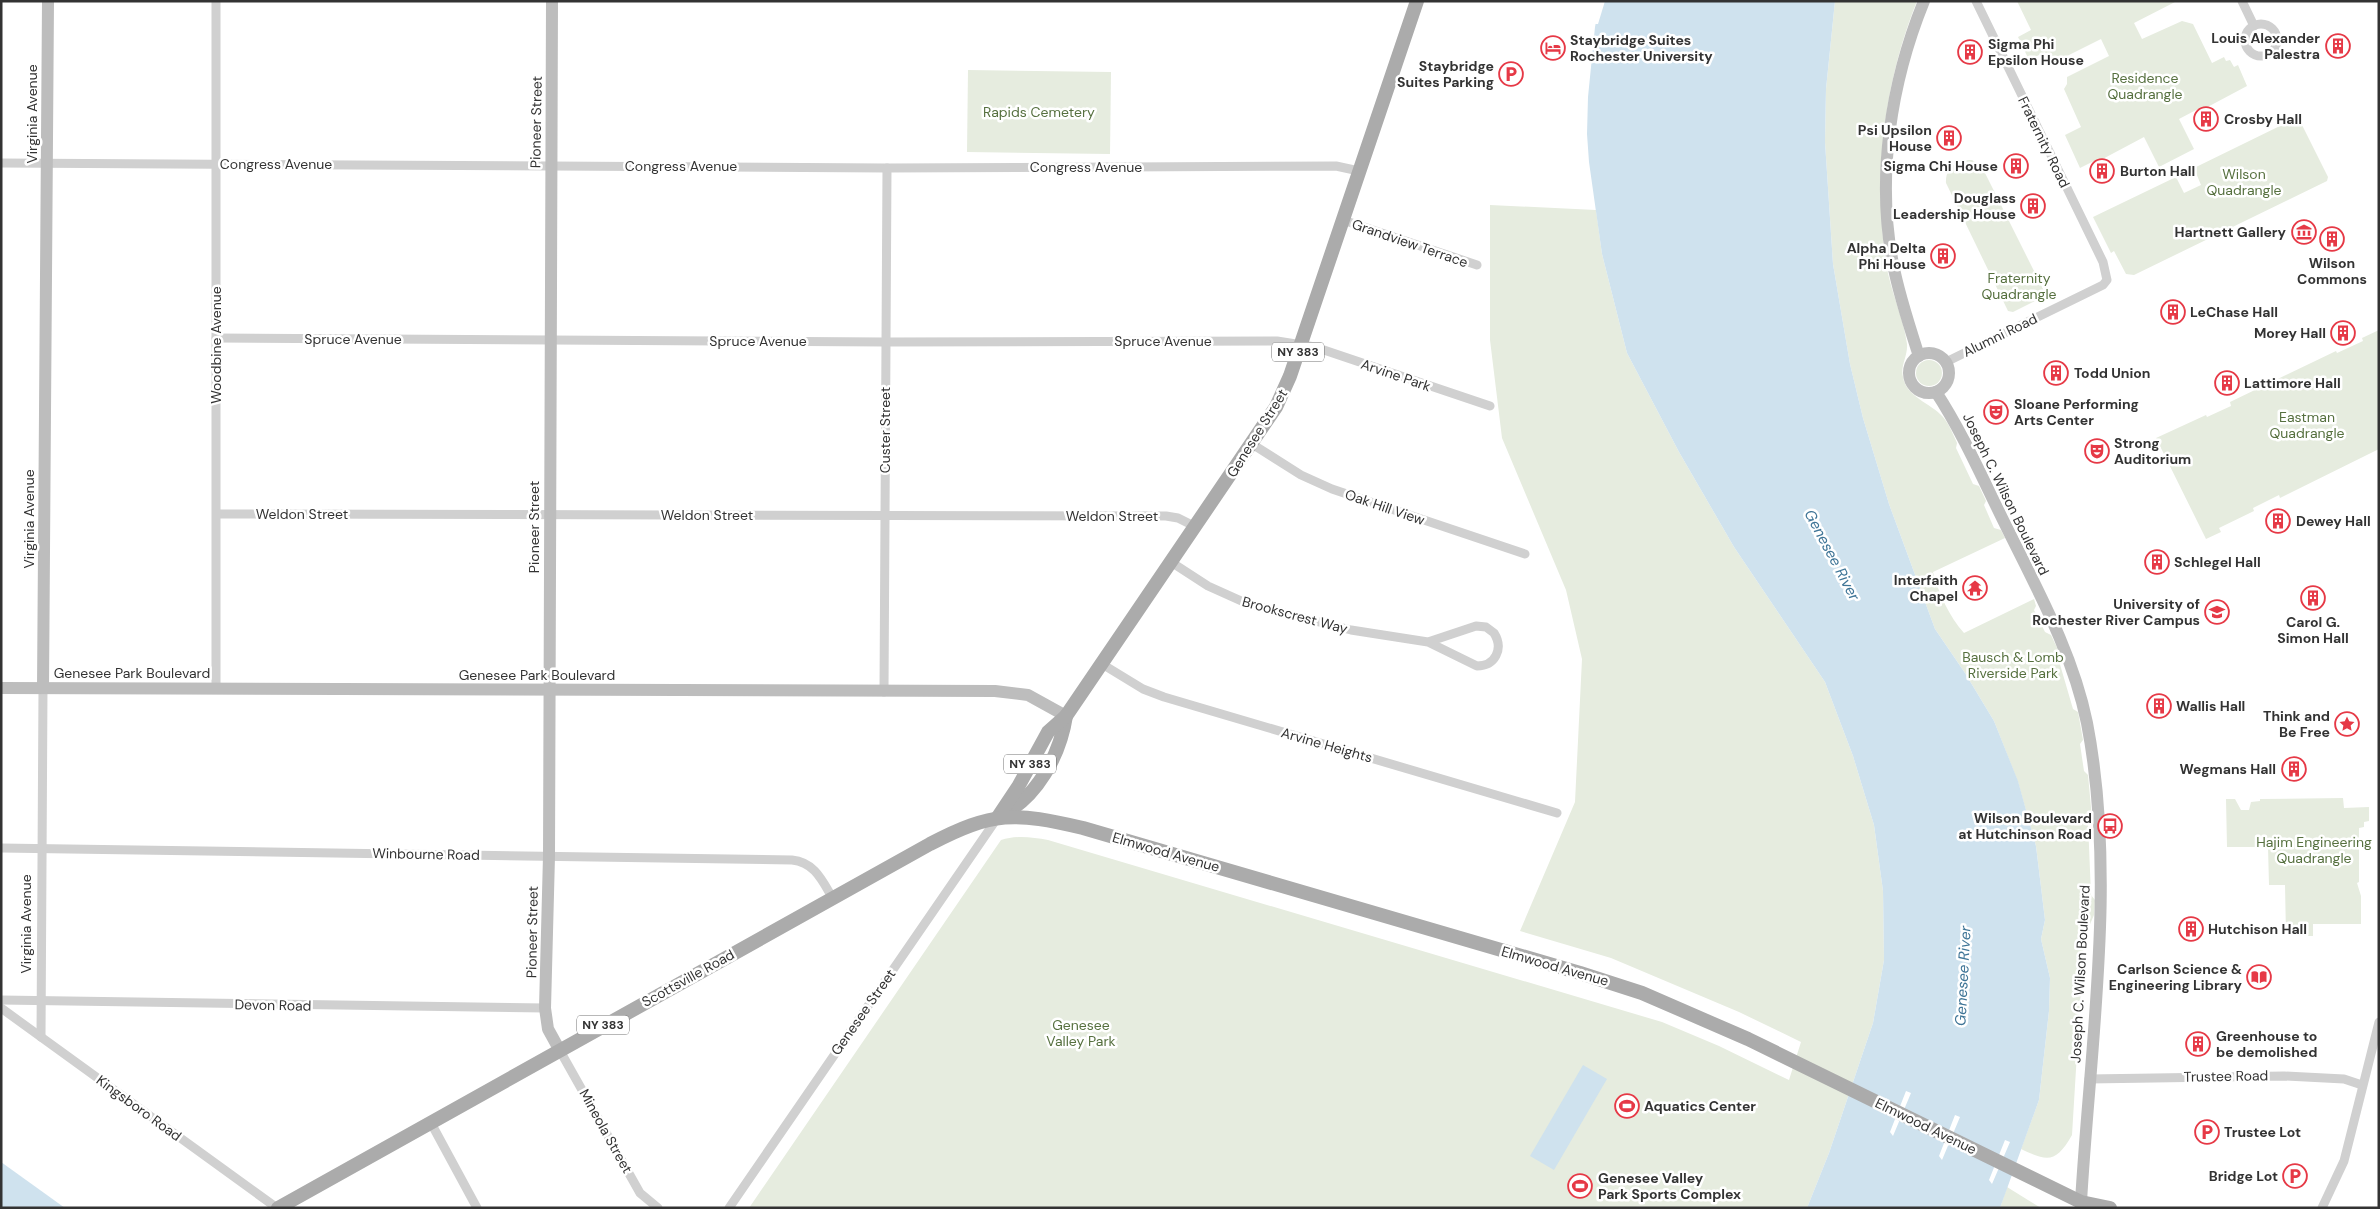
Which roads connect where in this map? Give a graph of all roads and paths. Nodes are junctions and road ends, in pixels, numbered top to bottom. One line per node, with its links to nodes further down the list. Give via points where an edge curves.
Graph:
1 (48, 1): 11 (street, Virginia Avenue)
2 (216, 1): 12 (street, Woodbine Avenue)
3 (552, 1): 13 (street, Pioneer Street)
4 (1416, 1): 15 (main road, Genesee Street / NY 383)
5 (1966, 1): 8 (street, Fraternity Road)
6 (2242, 1): 9 (street)
7 (1926, 3): 23 (street, via 1901,71 1893,108 1887,188 1893,264)
8 (1976, 3): 18 (street, Fraternity Road, via 2103,262)
9 (2254, 26)
10 (1, 163): 11 (street, Congress Avenue)
11 (47, 163): 12 (street, Congress Avenue); 37 (street, Virginia Avenue)
12 (217, 164): 13 (street, Congress Avenue); 19 (street, Woodbine Avenue)
13 (550, 165): 14 (street, Congress Avenue); 20 (street, Pioneer Street)
14 (887, 168): 15 (street, Congress Avenue, via 1336,166); 21 (street, Custer Street)
15 (1359, 171): 16 (main road, Genesee Street / NY 383)
16 (1342, 220): 17 (street, Grandview Terrace); 22 (main road, Genesee Street / NY 383)
17 (1477, 265)
18 (2107, 280): 24 (street, Alumni Road, via 2103,285)
19 (216, 338): 20 (street, Spruce Avenue); 28 (street, Woodbine Avenue)
20 (550, 340): 21 (street, Spruce Avenue); 29 (street, Pioneer Street)
21 (885, 342): 22 (street, Spruce Avenue, via 1277,341); 30 (street, Custer Street)
22 (1301, 344): 26 (street, Arvine Park); 27 (main road, Genesee Street / NY 383, via 1281,398)
23 (1919, 356): 24 (street, via 1932,353); 25 (street, via 1910,365 1910,378 1917,389)
24 (1946, 362): 25 (street, via 1949,378)
25 (1936, 392): 55 (street, Joseph C. Wilson Boulevard, via 2052,621 2078,686 2086,721 2097,796 2102,906)
26 (1490, 406)
27 (1252, 444): 31 (main road, Genesee Street / NY 383); 32 (street, Oak Hill View, via 1301,475 1332,489)
28 (217, 514): 29 (street, Weldon Street); 38 (street, Woodbine Avenue)
29 (550, 514): 30 (street, Weldon Street); 39 (street, Pioneer Street)
30 (885, 516): 31 (street, Weldon Street, via 1166,516); 40 (street, Custer Street)
31 (1196, 526): 33 (main road, Genesee Street / NY 383)
32 (1525, 554)
33 (1171, 562): 34 (street, Brookscrest Way, via 1221,593 1262,609 1358,632); 35 (main road, Genesee Street / NY 383)
34 (1428, 642): 34 (street, Brookscrest Way, via 1477,666 1492,661 1499,650 1494,633 1479,626)
35 (1102, 664): 41 (main road, Genesee Street / NY 383); 42 (street, Arvine Heights, via 1138,686 1164,697)
36 (1, 688): 37 (street, Genesee Park Boulevard)
37 (43, 688): 38 (street, Genesee Park Boulevard); 45 (street, Virginia Avenue)
38 (216, 689): 39 (street, Genesee Park Boulevard)
39 (549, 690): 40 (street, Genesee Park Boulevard); 46 (street, Pioneer Street)
40 (884, 692): 41 (street, Genesee Park Boulevard, via 1016,693 1038,699)
41 (1066, 716): 43 (main road, Genesee Street / NY 383, via 1048,732)
42 (1557, 813)
43 (998, 817): 47 (main road, Scottsville Road / NY 383, via 944,836); 58 (main road, Elmwood Avenue, via 1028,817 1083,828 1596,978 1711,1021 2051,1187); 62 (street, Genesee Street)
44 (1, 848): 45 (street, Winbourne Road)
45 (42, 849): 46 (street, Winbourne Road); 49 (street, Virginia Avenue)
46 (549, 856): 47 (street, Winbourne Road, via 799,861 816,871); 51 (street, Pioneer Street)
47 (832, 897): 54 (main road, Scottsville Road / NY 383)
48 (1, 1000): 49 (street, Devon Road)
49 (41, 1002): 51 (street, Devon Road); 53 (street, Virginia Avenue)
50 (1, 1008): 53 (street, Kingsboro Road)
51 (546, 1008): 54 (street, Pioneer Street, via 548,1029)
52 (2379, 1022): 56 (street)
53 (41, 1037): 59 (street, Kingsboro Road)
54 (560, 1049): 57 (main road, Scottsville Road / NY 383); 61 (street, Mineola Street, via 640,1192)
55 (2089, 1079): 56 (street, Trustee Road, via 2284,1076 2344,1079); 58 (street, Joseph C. Wilson Boulevard)
56 (2362, 1085): 64 (street, via 2344,1161)
57 (431, 1123): 59 (main road, Scottsville Road / NY 383); 60 (street)
58 (2083, 1206): 63 (main road, Elmwood Avenue)
59 (277, 1208)
60 (477, 1208)
61 (658, 1208)
62 (729, 1208)
63 (2110, 1208)
64 (2322, 1208)

